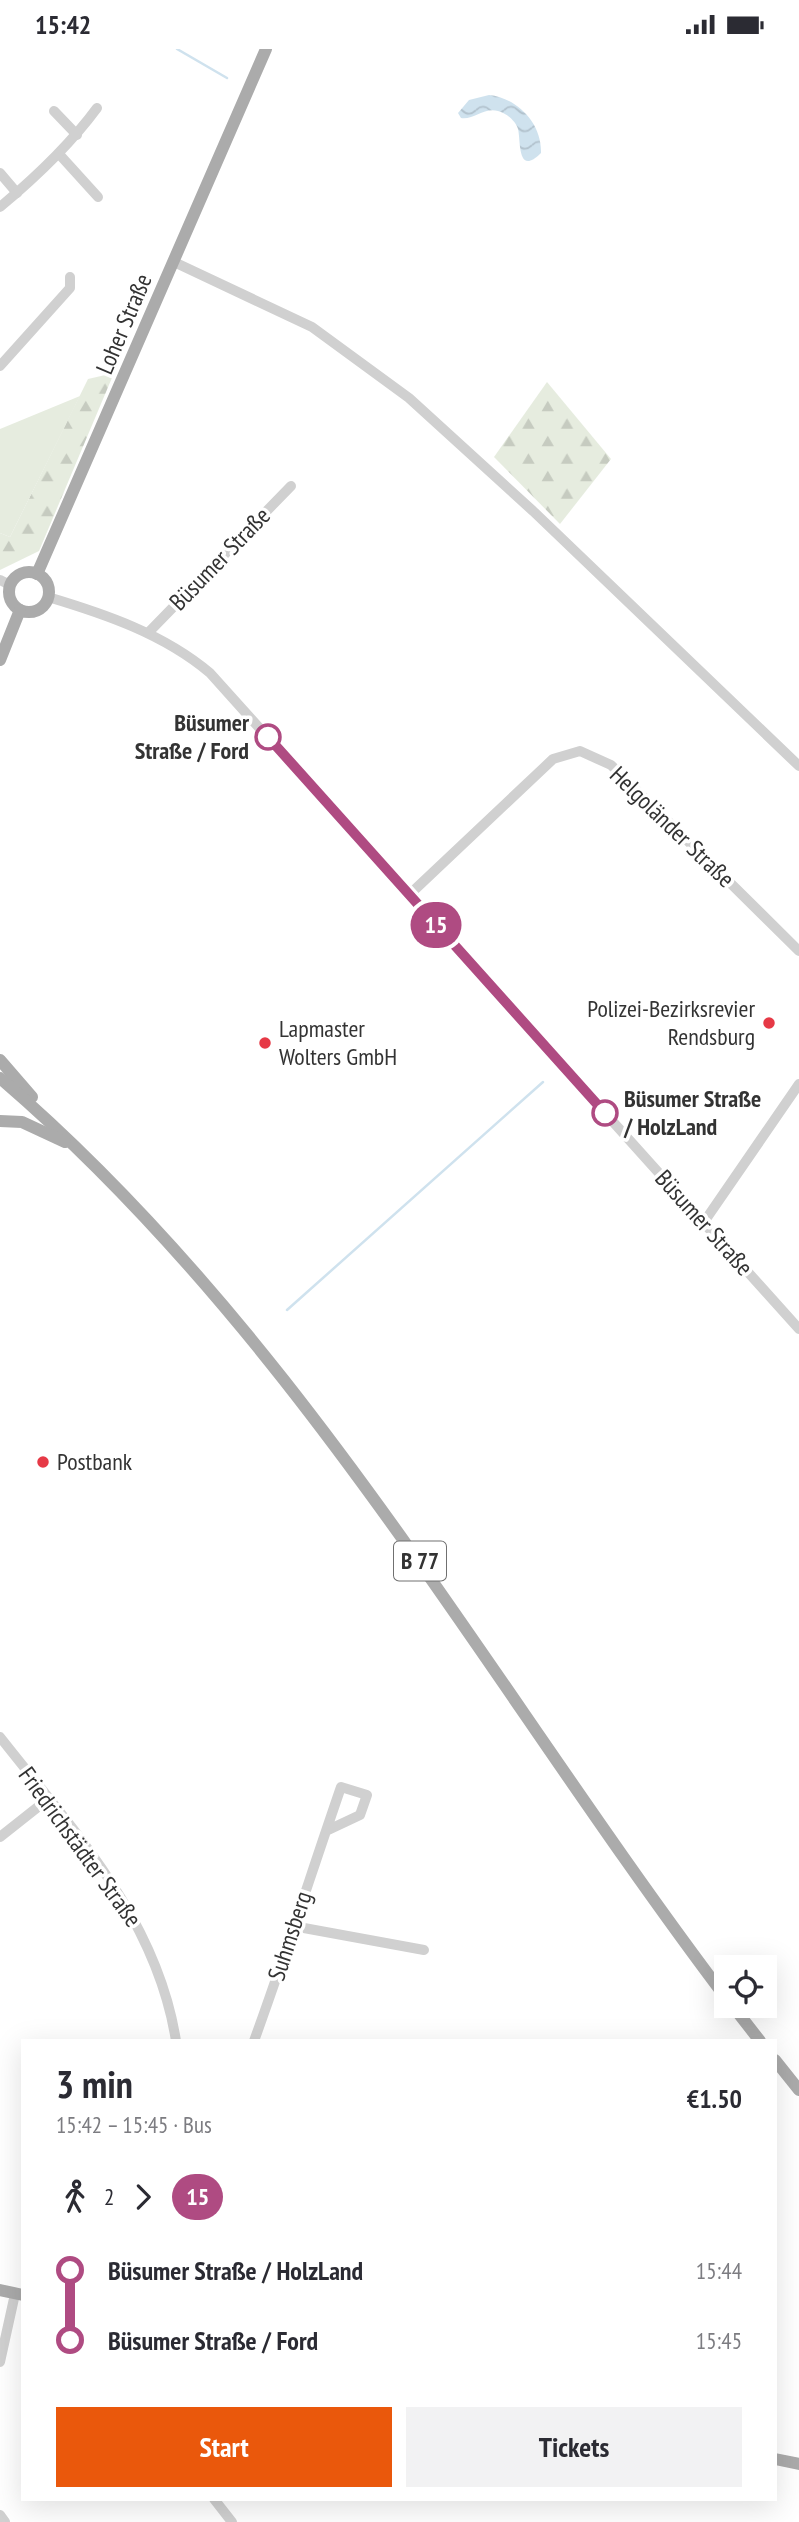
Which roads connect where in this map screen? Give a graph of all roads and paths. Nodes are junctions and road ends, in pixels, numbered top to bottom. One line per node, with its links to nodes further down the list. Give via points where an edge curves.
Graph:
1 (267, 49): 10 (main road, Loher Straße)
2 (97, 108): 4 (street)
3 (54, 111): 4 (street)
4 (77, 135): 5 (street)
5 (59, 154): 7 (street); 8 (street)
6 (0, 173): 7 (street)
7 (17, 193): 9 (street)
8 (98, 197)
9 (0, 208)
10 (174, 262): 14 (main road, Loher Straße); 20 (street, via 312,327 409,398)
11 (69, 277): 12 (street, via 70,288)
12 (0, 366)
13 (291, 486): 18 (street, Büsumer Straße)
14 (37, 574): 15 (main road, via 20,574); 16 (main road, via 47,582)
15 (5, 582): 17 (main road)
16 (48, 597): 17 (main road, via 36,611); 18 (street, Büsumer Straße)
17 (20, 610): 19 (main road)
18 (148, 633): 21 (street, Büsumer Straße, via 179,650 216,680)
19 (0, 660)
20 (799, 766)
21 (409, 895): 22 (street, Helgoländer Straße, via 553,759 580,751 611,765); 29 (street, Büsumer Straße)
22 (799, 951)
23 (0, 1060): 27 (main road)
24 (0, 1078): 27 (main road, B 77)
25 (799, 1084): 29 (street)
26 (0, 1121): 28 (main road, via 22,1122)
27 (65, 1134): 28 (main road, B 77)
28 (81, 1150): 37 (main road, B 77, via 200,1276 328,1433)
29 (704, 1222): 30 (street, Büsumer Straße)
30 (799, 1329)
31 (0, 1737): 32 (street, Friedrichstädter Straße)
32 (48, 1799): 34 (street); 39 (street, Friedrichstädter Straße, via 129,1909 148,1944)
33 (326, 1831): 33 (street, Suhmsberg, via 341,1787 367,1795 360,1815); 35 (street, Suhmsberg)
34 (0, 1837)
35 (293, 1926): 36 (street); 40 (street, Suhmsberg)
36 (424, 1951)
37 (714, 1982)
38 (742, 2018): 41 (main road)
39 (176, 2039)
40 (255, 2039)
41 (758, 2039)
42 (777, 2062): 43 (main road)
43 (799, 2090)
44 (0, 2290): 45 (main road)
45 (19, 2295): 46 (street)
46 (0, 2362)
47 (777, 2459): 48 (main road)
48 (799, 2464)
49 (216, 2501): 52 (street)
50 (0, 2515): 51 (street)
51 (5, 2522)
52 (232, 2522)

